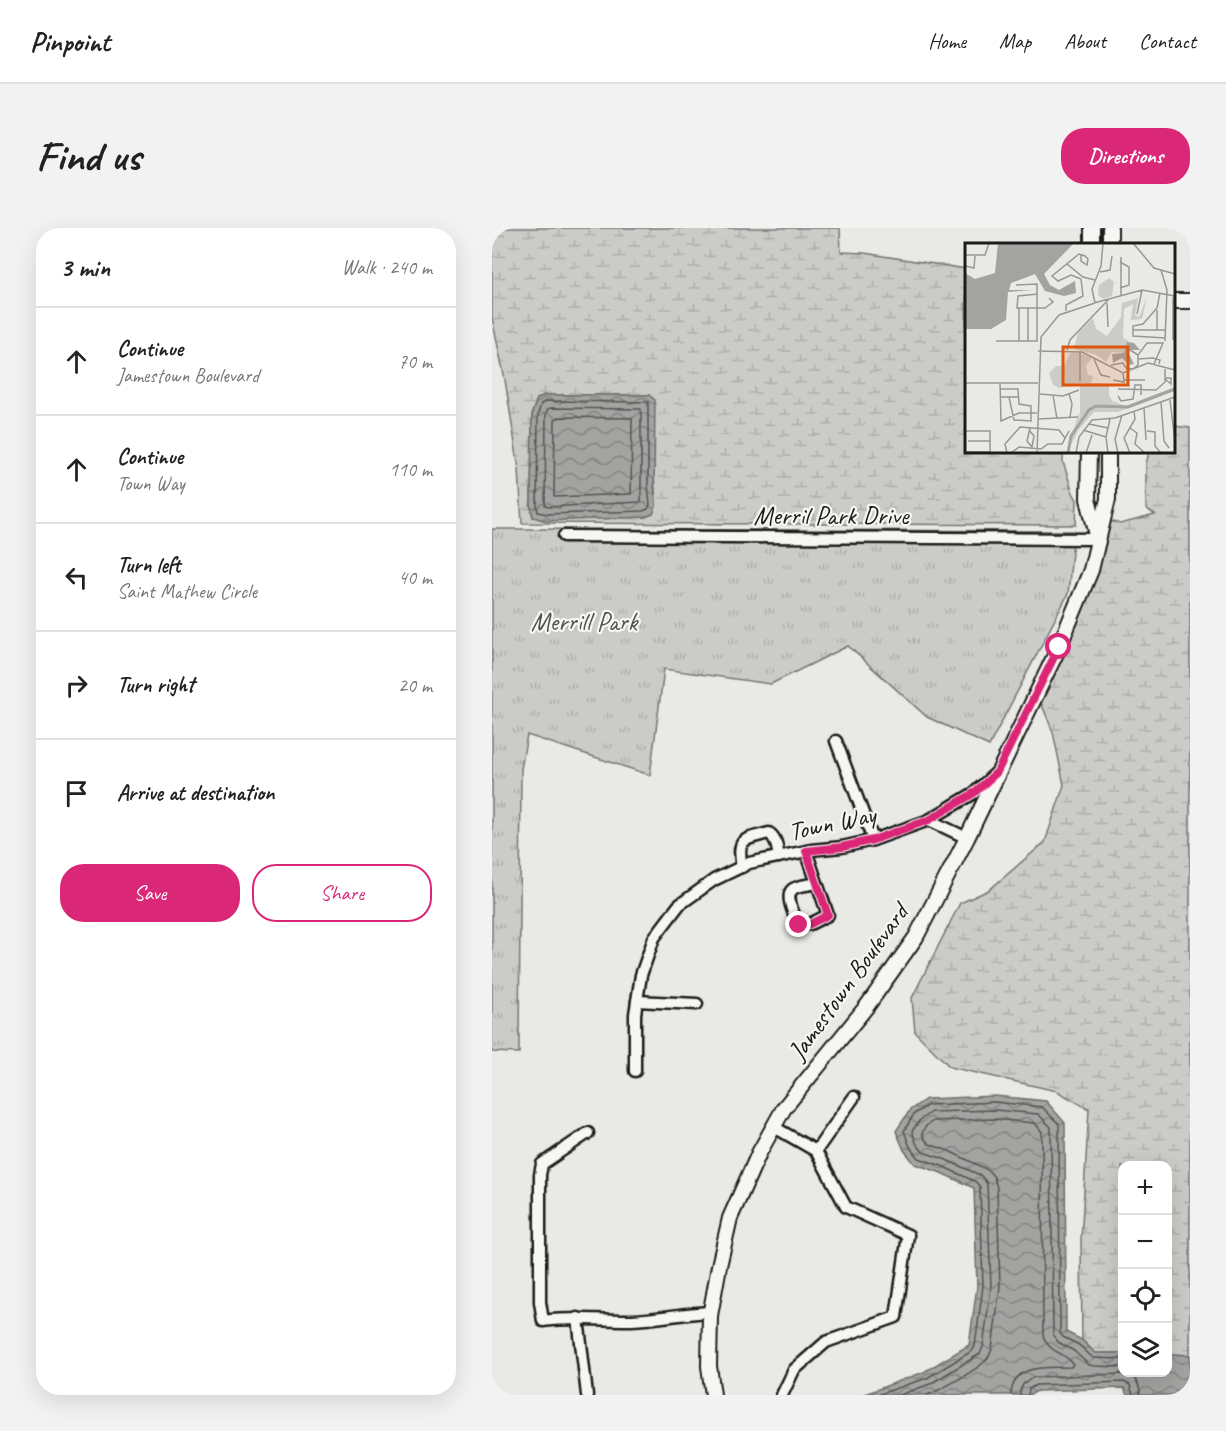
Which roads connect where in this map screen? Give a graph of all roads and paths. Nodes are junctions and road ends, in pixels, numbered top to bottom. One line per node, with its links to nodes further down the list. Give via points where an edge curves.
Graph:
1 (1089, 453): 4 (street, Jamestown Boulevard, via 1088,499)
2 (1108, 453): 4 (street, Jamestown Boulevard, via 1108,499)
3 (564, 536): 4 (street, Merril Park Drive)
4 (1098, 539): 6 (street, Jamestown Boulevard, via 1091,570 1059,647)
5 (836, 741): 9 (street)
6 (997, 772): 7 (street, Town Way, via 974,793); 8 (street, Jamestown Boulevard)
7 (929, 820): 8 (street); 9 (street, Town Way)
8 (967, 838): 18 (street, Jamestown Boulevard, via 916,936 867,1006 784,1108)
9 (873, 840): 10 (street, Town Way)
10 (806, 851): 11 (street, Town Way); 13 (street)
11 (779, 857): 12 (street, Town Way); 12 (street, via 769,833 742,842)
12 (742, 867): 14 (street, Town Way, via 714,880 679,905 654,938)
13 (817, 883): 13 (street, via 828,915 799,925 789,899 790,891)
14 (637, 1001): 15 (street); 16 (street, Town Way)
15 (697, 1004)
16 (635, 1071)
17 (854, 1097): 20 (street)
18 (774, 1127): 20 (street); 21 (street, Jamestown Boulevard, via 730,1218)
19 (588, 1133): 22 (street, via 542,1164 540,1175 543,1321)
20 (816, 1151): 25 (street, via 846,1208 908,1235 896,1317 826,1342 794,1370)
21 (711, 1312): 22 (street, via 632,1320); 24 (street, Jamestown Boulevard)
22 (578, 1318): 23 (street)
23 (587, 1395)
24 (712, 1395)
25 (782, 1395)

